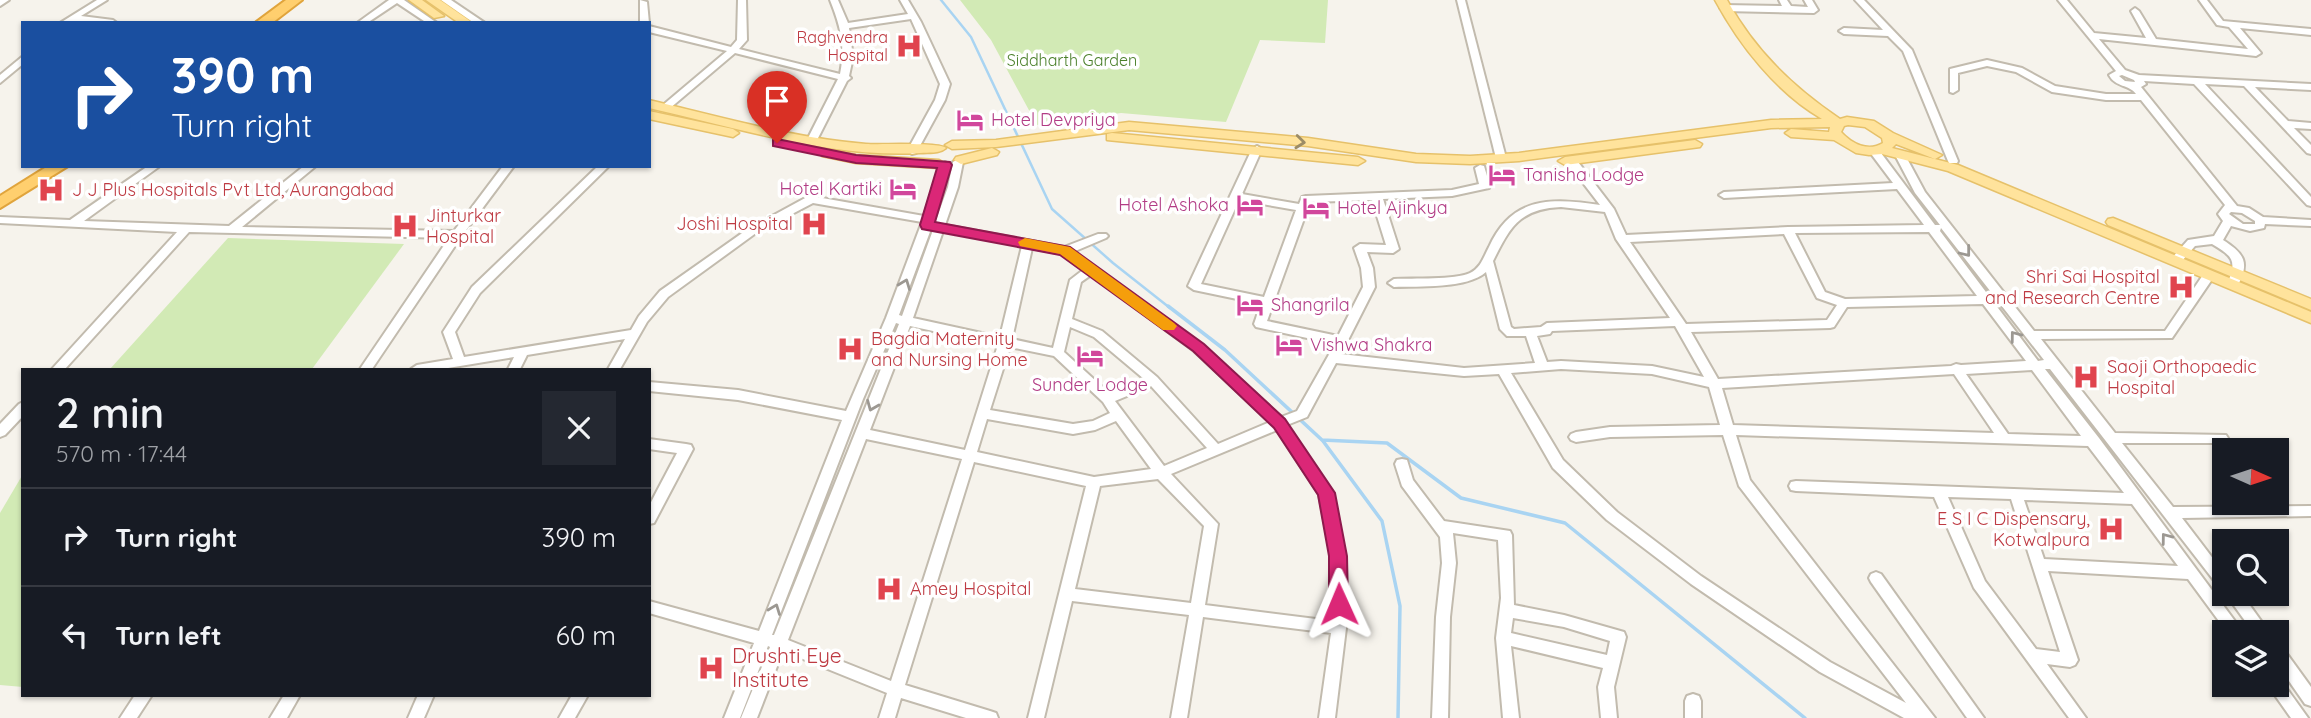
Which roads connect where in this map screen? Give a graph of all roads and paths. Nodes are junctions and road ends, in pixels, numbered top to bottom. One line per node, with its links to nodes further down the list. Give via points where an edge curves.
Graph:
1 (5, 0): 18 (street)
2 (103, 0): 24 (street)
3 (295, 0): 25 (highway)
4 (309, 0): 26 (highway)
5 (397, 0): 27 (street); 28 (street)
6 (415, 0): 29 (main road)
7 (432, 0): 30 (main road)
8 (466, 0): 19 (street)
9 (742, 0): 41 (street, via 741,40)
10 (834, 0): 34 (street)
11 (904, 0): 23 (street)
12 (1461, 0): 71 (street)
13 (1808, 0): 21 (street, via 1814,10)
14 (1859, 0): 38 (street)
15 (2062, 0): 39 (street)
16 (2204, 0): 33 (street, via 2220,23)
17 (643, 2): 32 (street)
18 (0, 3)
19 (449, 3): 31 (street)
20 (1723, 4): 21 (street); 49 (main road)
21 (1786, 4)
22 (2135, 11): 40 (street)
23 (914, 16): 34 (street); 67 (street, via 945,84)
24 (68, 21)
25 (265, 21)
26 (279, 21)
27 (365, 21)
28 (430, 21)
29 (446, 21)
30 (464, 21)
31 (478, 21)
32 (645, 21)
33 (2232, 24): 37 (street); 40 (street, via 2256,53)
34 (845, 26): 43 (street, via 850,64)
35 (651, 29): 41 (street)
36 (1844, 31): 38 (street)
37 (2311, 32)
38 (1891, 33): 73 (street, via 1907,50)
39 (2091, 35): 40 (street); 46 (street, via 2122,72 2115,74 2115,79)
40 (2153, 42)
41 (734, 48): 43 (street); 54 (street)
42 (21, 61): 44 (street)
43 (846, 78): 62 (street)
44 (0, 80)
45 (2197, 81): 46 (street); 47 (street); 88 (street)
46 (2137, 82): 51 (street)
47 (2247, 84): 48 (street); 58 (street)
48 (2306, 87): 53 (street)
49 (1789, 88): 52 (main road); 59 (main road)
50 (1953, 90): 51 (street, via 1954,71 1987,63 2019,70 2052,89)
51 (2144, 97): 90 (street)
52 (1800, 98): 57 (main road, via 1791,116); 59 (main road)
53 (2311, 98)
54 (666, 107): 55 (main road); 62 (main road)
55 (651, 114)
56 (651, 114): 74 (main road, via 856,159)
57 (1779, 123): 59 (main road); 71 (main road)
58 (2286, 124): 60 (street); 69 (street)
59 (1842, 126): 61 (main road, via 1877,127); 68 (main road, via 1848,145); 72 (main road)
60 (2311, 126)
61 (1888, 136): 68 (main road, via 1890,144); 73 (main road)
62 (812, 140): 67 (main road)
63 (1039, 140): 65 (main road); 66 (main road, via 1126,137); 71 (main road, one-way to 71, via 1129,126 1308,142 1416,158)
64 (945, 146): 65 (main road); 67 (main road); 74 (main road, via 963,151); 74 (main road, via 931,156)
65 (988, 149): 74 (main road)
66 (1257, 149): 81 (main road, via 1399,165); 85 (street)
67 (912, 151)
68 (1878, 151): 70 (main road); 82 (street)
69 (2311, 151)
70 (1900, 155): 99 (street, via 1920,193); 109 (main road, via 1953,168)
71 (1501, 158)
72 (1571, 160): 81 (main road); 91 (street)
73 (1953, 161): 109 (main road)
74 (951, 163): 97 (street)
75 (37, 168): 83 (highway)
76 (57, 168): 87 (highway)
77 (152, 168): 96 (street)
78 (308, 168): 101 (street)
79 (504, 168): 103 (street)
80 (602, 168): 131 (street, via 476,290 449,332)
81 (1480, 168): 86 (street, via 1485,186 1452,193)
82 (1901, 186): 84 (street); 98 (street)
83 (0, 191)
84 (1724, 195)
85 (1235, 196): 89 (street); 116 (street, via 1194,286)
86 (1377, 197): 89 (street, via 1306,199); 126 (street, via 1393,249 1360,248 1369,288)
87 (0, 203)
88 (2311, 203)
89 (1303, 208): 116 (street)
90 (2233, 208): 93 (street); 94 (street, via 2223,212)
91 (1609, 209): 105 (street); 110 (street, via 1551,203 1533,207 1513,216)
92 (0, 220): 96 (street)
93 (2260, 220): 94 (street, via 2260,226 2252,229); 95 (street)
94 (2228, 221): 106 (street)
95 (2311, 223)
96 (72, 224): 100 (street)
97 (931, 224): 107 (street); 120 (street); 124 (street, via 811,199 752,231 664,294)
98 (1933, 228): 99 (street); 102 (street); 115 (street)
99 (1947, 228): 125 (street, one-way to 125)
100 (186, 229): 101 (street); 135 (street)
101 (231, 230): 103 (street)
102 (1788, 230): 105 (street); 117 (street, via 1821,295)
103 (457, 235): 136 (street)
104 (1102, 236): 108 (street)
105 (1622, 239): 122 (street)
106 (2214, 240): 109 (street, via 2192,243); 113 (street, via 2239,259)
107 (1028, 243): 108 (street); 127 (street)
108 (1065, 251): 111 (street)
109 (2179, 256): 112 (main road); 113 (main road)
110 (1489, 263): 114 (street, via 1473,277); 123 (street, via 1506,329)
111 (1091, 270): 121 (street, via 1076,280); 150 (street, via 1198,348)
112 (2209, 275): 113 (main road); 125 (street, via 2168,335)
113 (2236, 280): 118 (main road); 119 (main road)
114 (1394, 283)
115 (1987, 300): 117 (street); 133 (street, one-way to 115)
116 (1268, 302): 126 (street, via 1260,324)
117 (1844, 303): 122 (street, via 1830,324)
118 (2311, 305)
119 (2311, 318)
120 (899, 320): 127 (street); 149 (street); 153 (street, one-way to 153)
121 (1066, 321): 129 (street); 142 (street, via 1098,334)
122 (1680, 325): 123 (street, via 1547,327 1546,331); 143 (street)
123 (1530, 332): 134 (street)
124 (636, 333): 128 (street); 139 (street)
125 (2031, 335): 132 (street)
126 (1342, 341): 130 (street)
127 (1005, 343): 129 (street); 147 (street)
128 (523, 352): 131 (street); 138 (street)
129 (1058, 353): 145 (street)
130 (1334, 358): 141 (street, via 1464,372); 150 (street, via 1302,414)
131 (460, 362): 137 (street)
132 (2054, 363): 133 (street); 156 (street)
133 (2036, 365): 140 (street); 158 (street)
134 (1542, 366): 141 (street); 143 (street, via 1652,370)
135 (59, 368)
136 (367, 368)
137 (422, 368)
138 (515, 368)
139 (615, 368)
140 (1956, 368): 143 (street); 155 (street)
141 (1503, 371): 214 (street, via 1558,464 1612,516 1696,580 1825,667)
142 (1153, 380): 145 (street); 160 (street)
143 (1714, 384): 151 (street)
144 (651, 386): 149 (street, via 738,395)
145 (1107, 399): 148 (street)
146 (21, 409): 152 (street)
147 (984, 414): 148 (street, via 1073,429); 161 (street)
148 (1118, 415): 163 (street)
149 (850, 417): 186 (street, one-way to 149)
150 (1279, 423): 160 (street); 184 (street, via 1326,493 1338,556)
151 (1728, 430): 154 (street); 155 (street); 215 (street, via 1744,482)
152 (0, 432)
153 (861, 433): 161 (street); 187 (street)
154 (1576, 437)
155 (2004, 438): 158 (street)
156 (2111, 438): 157 (street); 170 (street)
157 (2212, 438)
158 (2094, 441): 168 (street)
159 (651, 444): 171 (street, via 686,449)
160 (1216, 450): 163 (street)
161 (971, 458): 164 (street); 191 (street)
162 (1402, 464): 172 (street, via 1407,482)
163 (1161, 473): 164 (street); 181 (street, via 1211,524)
164 (1094, 482): 177 (street)
165 (1796, 486): 166 (street)
166 (1939, 492): 167 (street); 188 (street, via 1979,584)
167 (2016, 495): 168 (street); 173 (street)
168 (2137, 499): 175 (street, one-way to 168)
169 (2311, 511): 170 (street)
170 (2169, 513): 174 (street)
171 (651, 515)
172 (1441, 526): 180 (street, via 1505,535); 210 (street, via 1447,536 1449,563)
173 (2039, 565): 175 (street); 188 (street, via 2070,660)
174 (2212, 568)
175 (2192, 573): 182 (street)
176 (1876, 578): 216 (street)
177 (1067, 594): 181 (street); 207 (street)
178 (2242, 606): 183 (street)
179 (651, 608): 186 (street)
180 (1506, 610): 185 (street); 189 (street, via 1619,637)
181 (1196, 611): 184 (street); 208 (street)
182 (2227, 620)
183 (2253, 620)
184 (1339, 628): 209 (street)
185 (1503, 638): 189 (street); 211 (street)
186 (763, 639): 187 (street); 203 (street)
187 (779, 643): 191 (street); 204 (street)
188 (2032, 655): 217 (street)
189 (1612, 663): 212 (street, via 1606,687)
190 (2289, 669): 197 (street)
191 (897, 690): 205 (street); 206 (street)
192 (143, 697): 199 (street)
193 (291, 697): 200 (street)
194 (425, 697): 201 (street)
195 (578, 697): 202 (street)
196 (2285, 697): 218 (street)
197 (2311, 699)
198 (1693, 701): 213 (street)
199 (128, 718)
200 (278, 718)
201 (416, 718)
202 (567, 718)
203 (732, 718)
204 (749, 718)
205 (887, 718)
206 (990, 718)
207 (1036, 718)
208 (1179, 718)
209 (1327, 718)
210 (1440, 718)
211 (1511, 718)
212 (1609, 718)
213 (1693, 718)
214 (1919, 718)
215 (1927, 718)
216 (1976, 718)
217 (2078, 718)
218 (2300, 718)

